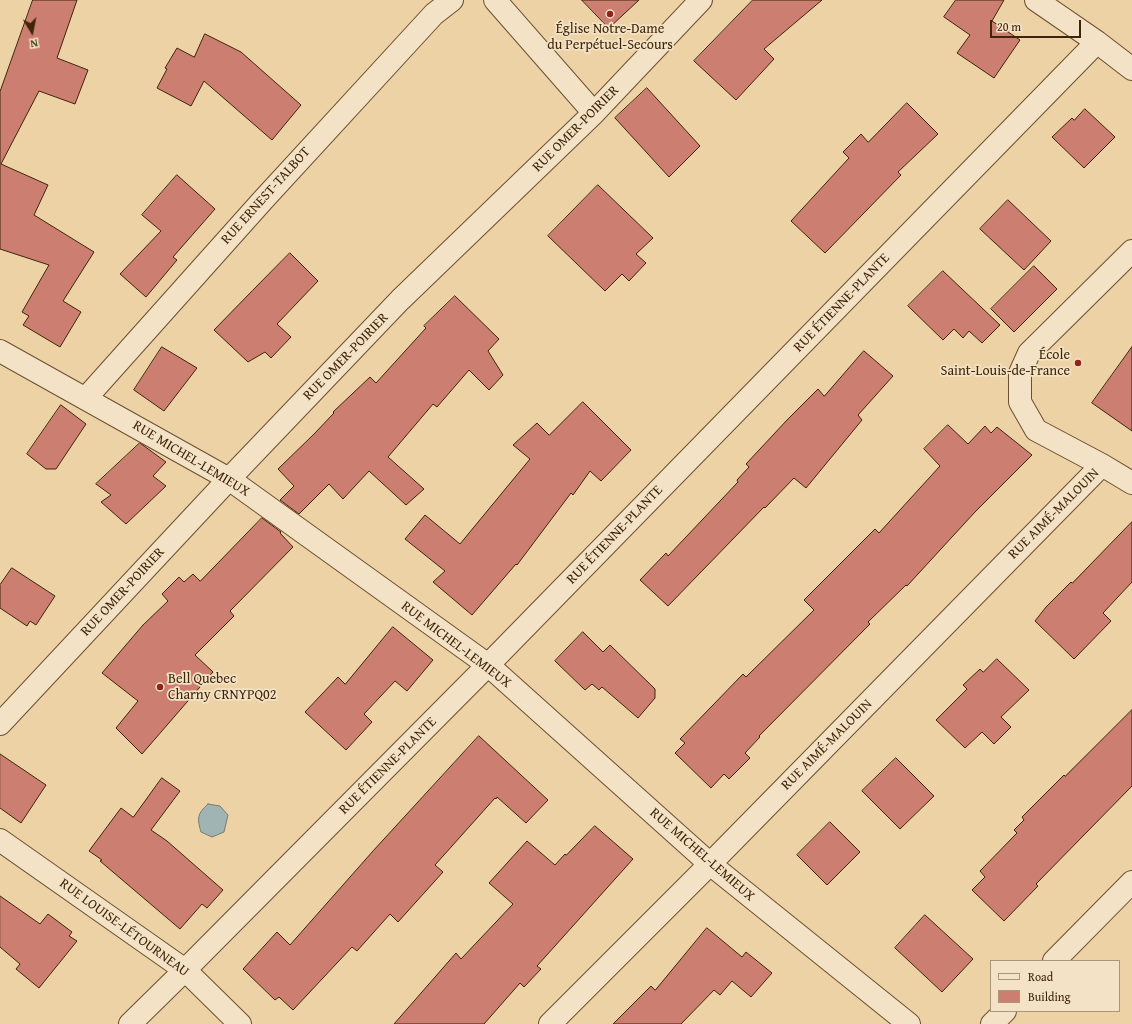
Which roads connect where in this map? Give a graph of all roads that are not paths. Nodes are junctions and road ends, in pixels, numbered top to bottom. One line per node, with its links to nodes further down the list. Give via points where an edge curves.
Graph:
1 (452, 0): 10 (street, RUE ERNEST-TALBOT, via 434,14 268,194)
2 (495, 0): 7 (street)
3 (701, 0): 7 (street, RUE OMER-POIRIER)
4 (1036, 0): 5 (street)
5 (1097, 42): 6 (street); 14 (street, RUE ÉTIENNE-PLANTE)
6 (1132, 68)
7 (594, 113): 12 (street, RUE OMER-POIRIER, via 400,300)
8 (1132, 251): 11 (street, via 1030,353 1020,373 1020,402 1036,430)
9 (0, 351): 10 (street, RUE MICHEL-LEMIEUX)
10 (86, 398): 12 (street, RUE MICHEL-LEMIEUX)
11 (1102, 465): 13 (street); 17 (street, RUE AIMÉ-MALOUIN)
12 (229, 479): 14 (street, RUE MICHEL-LEMIEUX); 15 (street, RUE OMER-POIRIER)
13 (1132, 483)
14 (488, 665): 17 (street, RUE MICHEL-LEMIEUX); 20 (street, RUE ÉTIENNE-PLANTE)
15 (0, 724)
16 (0, 840): 20 (street, RUE LOUISE-LÉTOURNEAU)
17 (710, 864): 24 (street, RUE AIMÉ-MALOUIN); 25 (street, RUE MICHEL-LEMIEUX)
18 (1132, 882): 19 (street)
19 (1055, 960)
20 (185, 970): 22 (street, RUE ÉTIENNE-PLANTE); 23 (street, RUE LOUISE-LÉTOURNEAU)
21 (1004, 1012): 26 (street)
22 (130, 1024)
23 (240, 1024)
24 (550, 1024)
25 (909, 1024)
26 (992, 1024)

